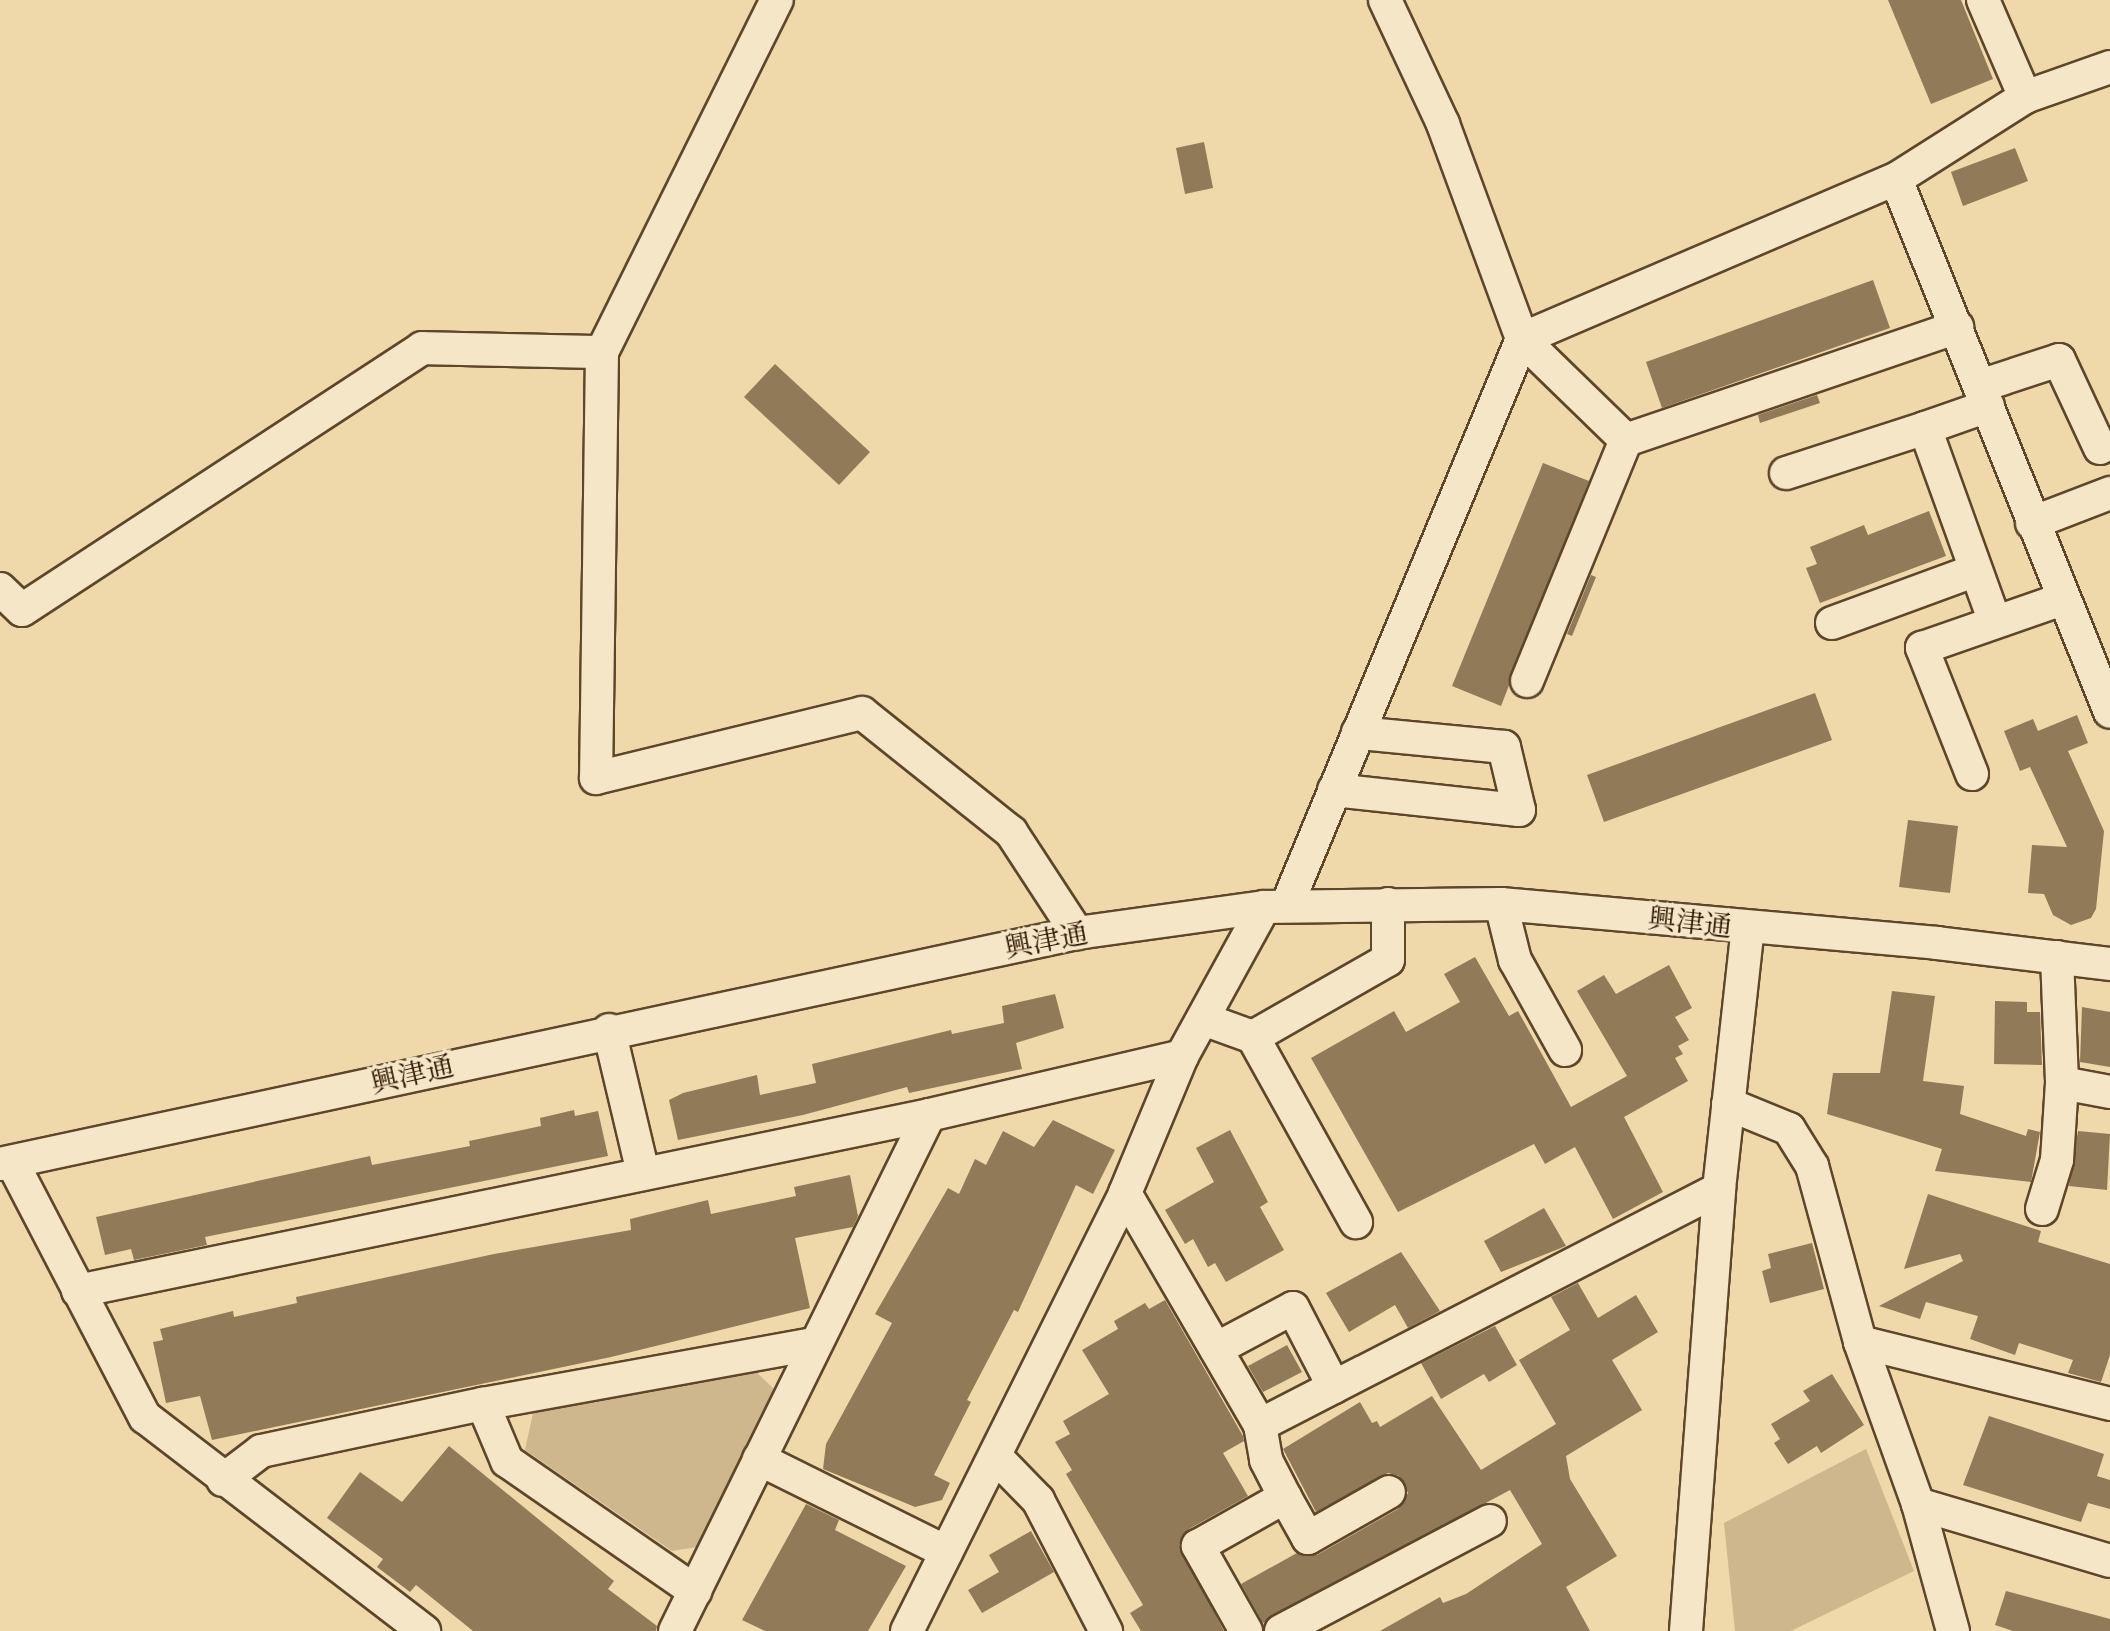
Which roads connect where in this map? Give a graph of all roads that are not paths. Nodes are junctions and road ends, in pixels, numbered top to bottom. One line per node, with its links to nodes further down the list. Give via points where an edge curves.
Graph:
1 (777, 0): 9 (street)
2 (1385, 0): 8 (street, via 1443,124)
3 (1983, 0): 5 (street)
4 (2110, 67): 5 (street)
5 (2025, 97): 6 (street)
6 (1896, 179): 7 (street); 8 (street)
7 (1957, 327): 10 (street); 12 (street)
8 (1522, 339): 12 (street); 24 (street)
9 (602, 352): 18 (street, via 422,348 22,610); 31 (street, via 596,778 862,713 1011,832)
10 (1984, 396): 11 (street); 13 (street, via 2059,360); 16 (street)
11 (1925, 428): 14 (street); 17 (street)
12 (1626, 440): 22 (street)
13 (2100, 448)
14 (1786, 473)
15 (2110, 493): 16 (street)
16 (2032, 523): 19 (street)
17 (1976, 570): 20 (street); 21 (street)
18 (0, 589)
19 (2063, 599): 20 (street); 23 (street)
20 (1994, 620): 25 (street, via 1922,648)
21 (1832, 623)
22 (1527, 681)
23 (2110, 712)
24 (1358, 733): 26 (street); 26 (street, via 1504,747 1519,810)
25 (1972, 774)
26 (1334, 790): 29 (street)
27 (1388, 904): 28 (street, 興津通); 29 (street, 興津通); 36 (street, via 1388,960)
28 (1501, 904): 30 (street, 興津通); 37 (street, via 1515,960)
29 (1275, 906): 31 (street, 興津通); 34 (street)
30 (1748, 928): 32 (street, 興津通); 41 (street)
31 (1077, 933): 35 (street, 興津通)
32 (2057, 957): 33 (street, 興津通); 39 (street)
33 (2110, 964)
34 (1203, 1019): 36 (street); 38 (street)
35 (609, 1030): 43 (street, 興津通); 44 (street)
36 (1253, 1037): 48 (street)
37 (1565, 1050)
38 (1182, 1056): 42 (street); 46 (street)
39 (2062, 1083): 40 (street); 47 (street, via 2057,1160)
40 (2110, 1092)
41 (1728, 1104): 45 (street); 50 (street, via 1789,1129 1812,1166)
42 (929, 1115): 44 (street); 51 (street)
43 (6, 1163): 49 (street)
44 (643, 1173): 49 (street)
45 (1719, 1189): 53 (street); 73 (street)
46 (1125, 1193): 52 (street); 57 (street)
47 (2042, 1209)
48 (1356, 1222)
49 (78, 1291): 59 (street, via 145,1417)
50 (1860, 1342): 55 (street); 62 (street)
51 (813, 1344): 54 (street); 58 (street)
52 (1216, 1349): 53 (street, via 1293,1308); 56 (street)
53 (1334, 1387): 56 (street)
54 (483, 1404): 59 (street, via 261,1451); 66 (street, via 507,1461)
55 (2110, 1404)
56 (1260, 1425): 61 (street, via 1266,1460)
57 (995, 1456): 64 (street); 70 (street, via 1038,1500)
58 (759, 1459): 64 (street); 66 (street)
59 (223, 1480): 67 (street)
60 (1389, 1492): 61 (street, via 1308,1538)
61 (1285, 1497): 71 (street, via 1198,1546)
62 (1918, 1504): 65 (street); 74 (street)
63 (1490, 1521): 72 (street)
64 (946, 1552): 69 (street)
65 (2110, 1561)
66 (695, 1591): 68 (street)
67 (424, 1631)
68 (675, 1631)
69 (907, 1631)
70 (1106, 1631)
71 (1246, 1631)
72 (1281, 1631)
73 (1686, 1631)
74 (1953, 1631)

